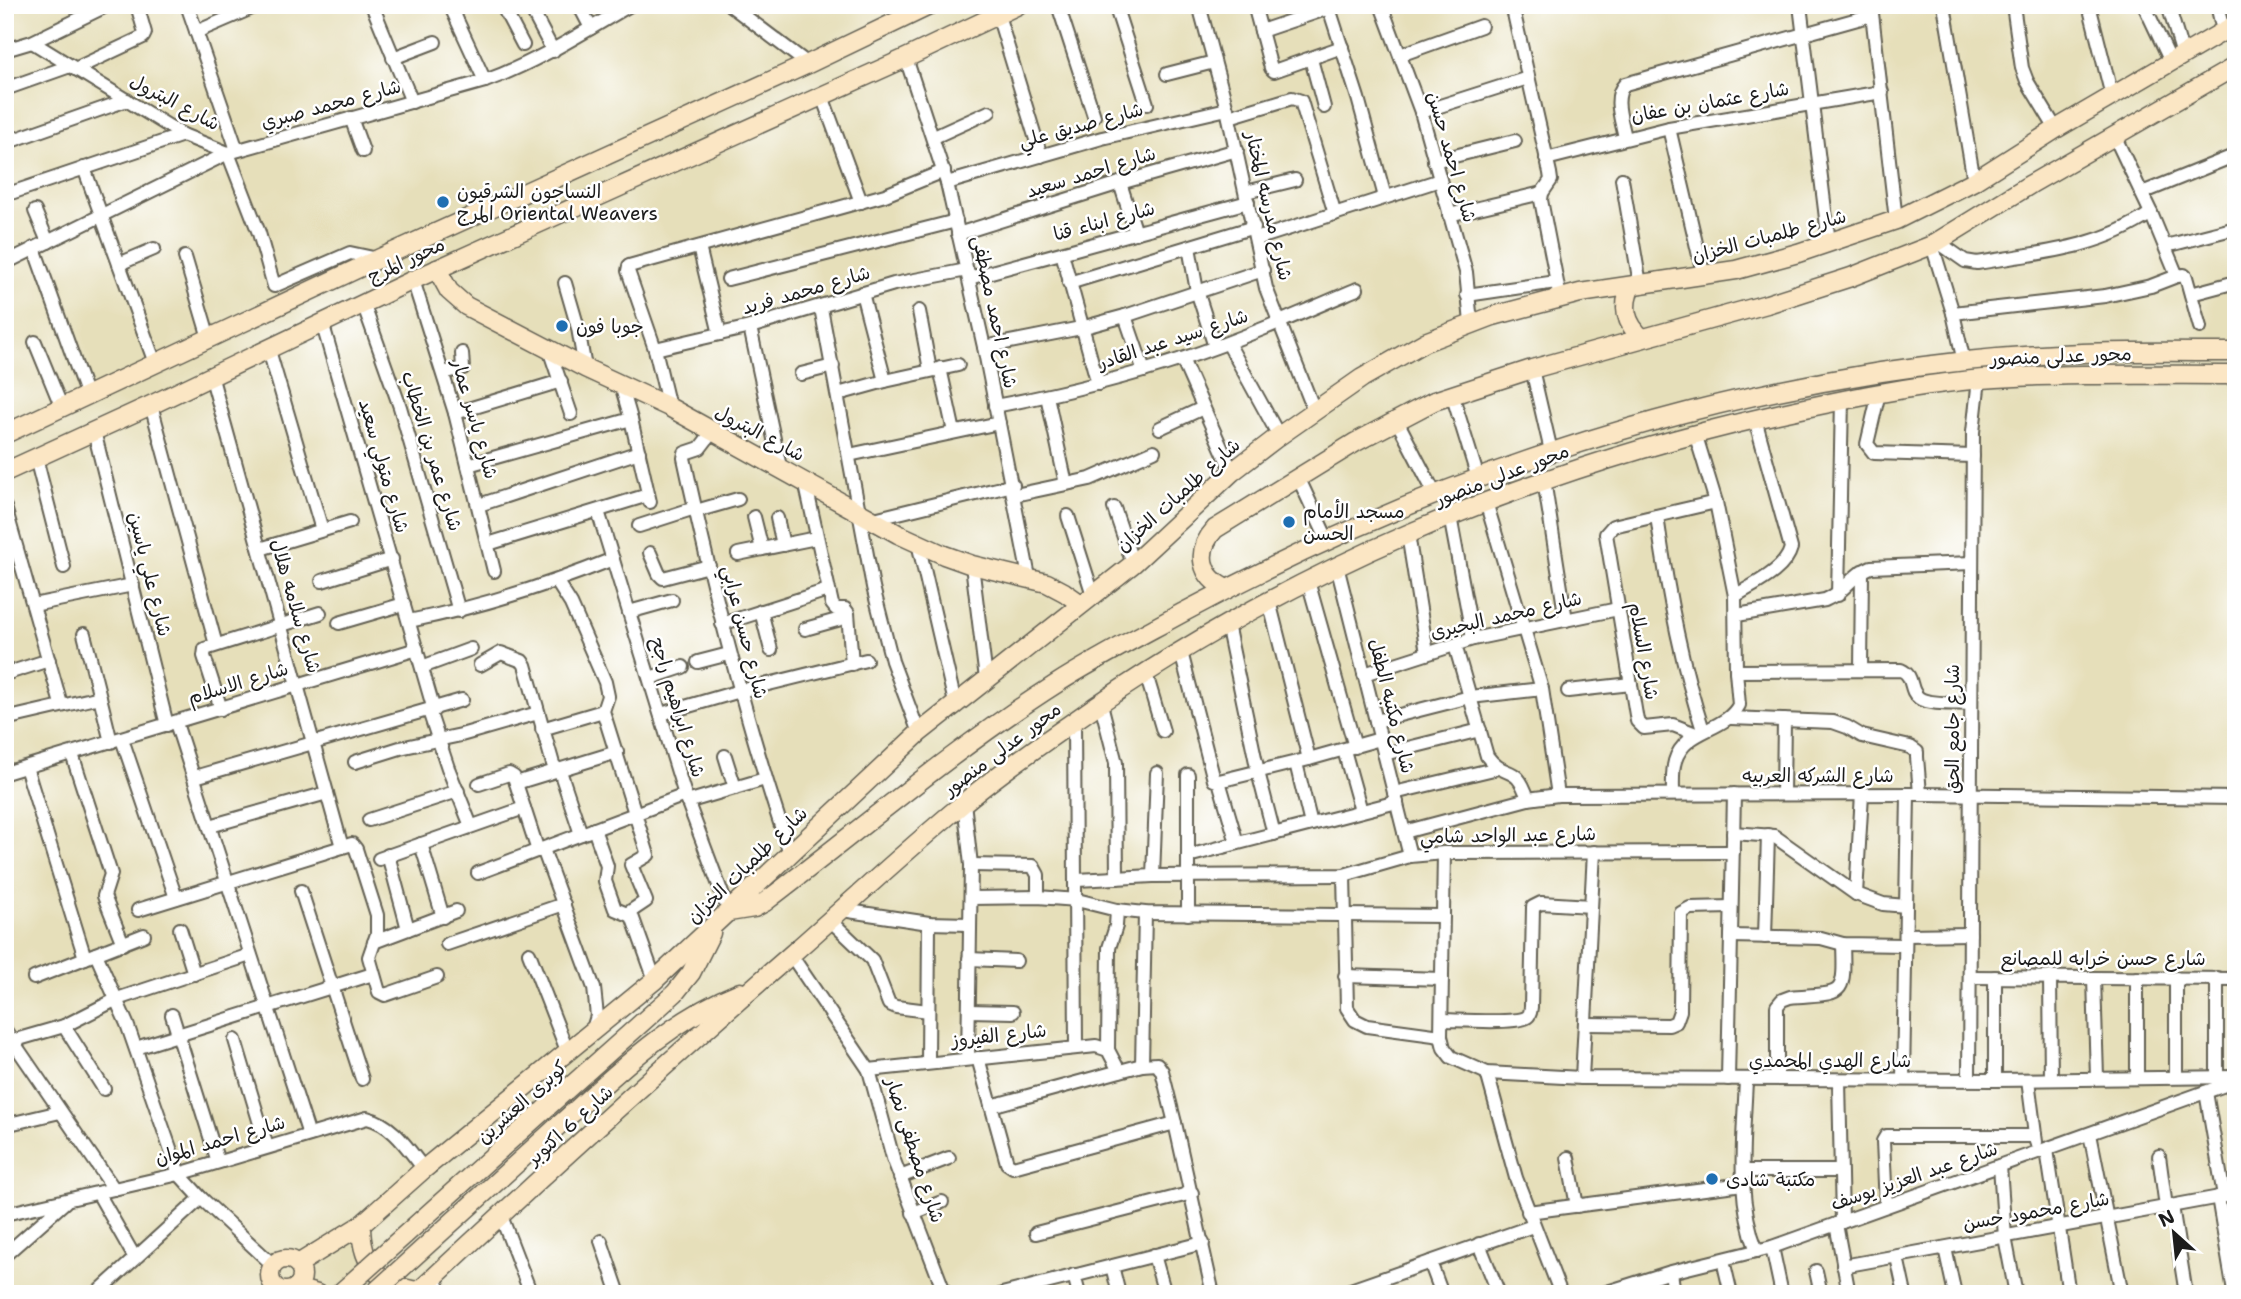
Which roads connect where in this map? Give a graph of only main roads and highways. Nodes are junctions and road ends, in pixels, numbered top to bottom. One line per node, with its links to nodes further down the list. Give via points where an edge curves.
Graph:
1 (932, 5): 3 (main road, محور المرج)
2 (1018, 5): 6 (main road, محور المرج)
3 (909, 10): 11 (main road, محور المرج, via 808,64)
4 (2230, 28): 7 (main road, شارع طلمبات الخزان, via 1974,181 1896,220 1767,262 1704,277)
5 (2235, 69): 8 (main road, via 2114,135 1935,244 1767,304)
6 (437, 269): 12 (main road, محور المرج); 14 (main road, شارع البترول, via 460,302 669,407 918,543 972,565 1030,577)
7 (1636, 285): 8 (main road, via 1625,304 1626,314); 14 (main road, شارع طلمبات الخزان, via 1558,290 1404,353 1314,411 1232,472)
8 (1642, 338): 13 (main road, via 1452,394 1396,419 1298,477 1207,537 1204,568 1217,585)
9 (2236, 352): 13 (main road, محور عدلى منصور, via 2081,353 1964,362 1858,376 1730,401 1551,451 1435,494 1327,539)
10 (2236, 375): 17 (main road, محور عدلى منصور, via 1979,379 1842,399 1632,451 1450,516 1269,601 1074,721 964,802)
11 (5, 434)
12 (5, 472)
13 (1227, 589): 15 (main road, محور عدلى منصور, via 1054,685 972,742 765,902)
14 (1087, 600): 15 (main road, شارع طلمبات الخزان, via 919,733)
15 (729, 912): 16 (main road, شارع طلمبات الخزان)
16 (713, 927): 18 (main road, شارع طلمبات الخزان); 25 (main road, كوبرى العشرين, bridge, via 676,993)
17 (753, 987): 20 (main road, شارع 6 اكتوبر, via 501,1216); 26 (main road, bridge, via 669,1030)
18 (361, 1225): 19 (main road, شارع طلمبات الخزان); 23 (main road, via 361,1241 375,1271 387,1282)
19 (298, 1264): 21 (main road, via 285,1259 274,1265 270,1276); 22 (main road, via 303,1274)
20 (438, 1285): 23 (main road, شارع 6 اكتوبر)
21 (273, 1290): 22 (main road)
22 (296, 1291): 24 (main road)
23 (418, 1292)
24 (317, 1294)
25 (339, 1294)
26 (373, 1294)

